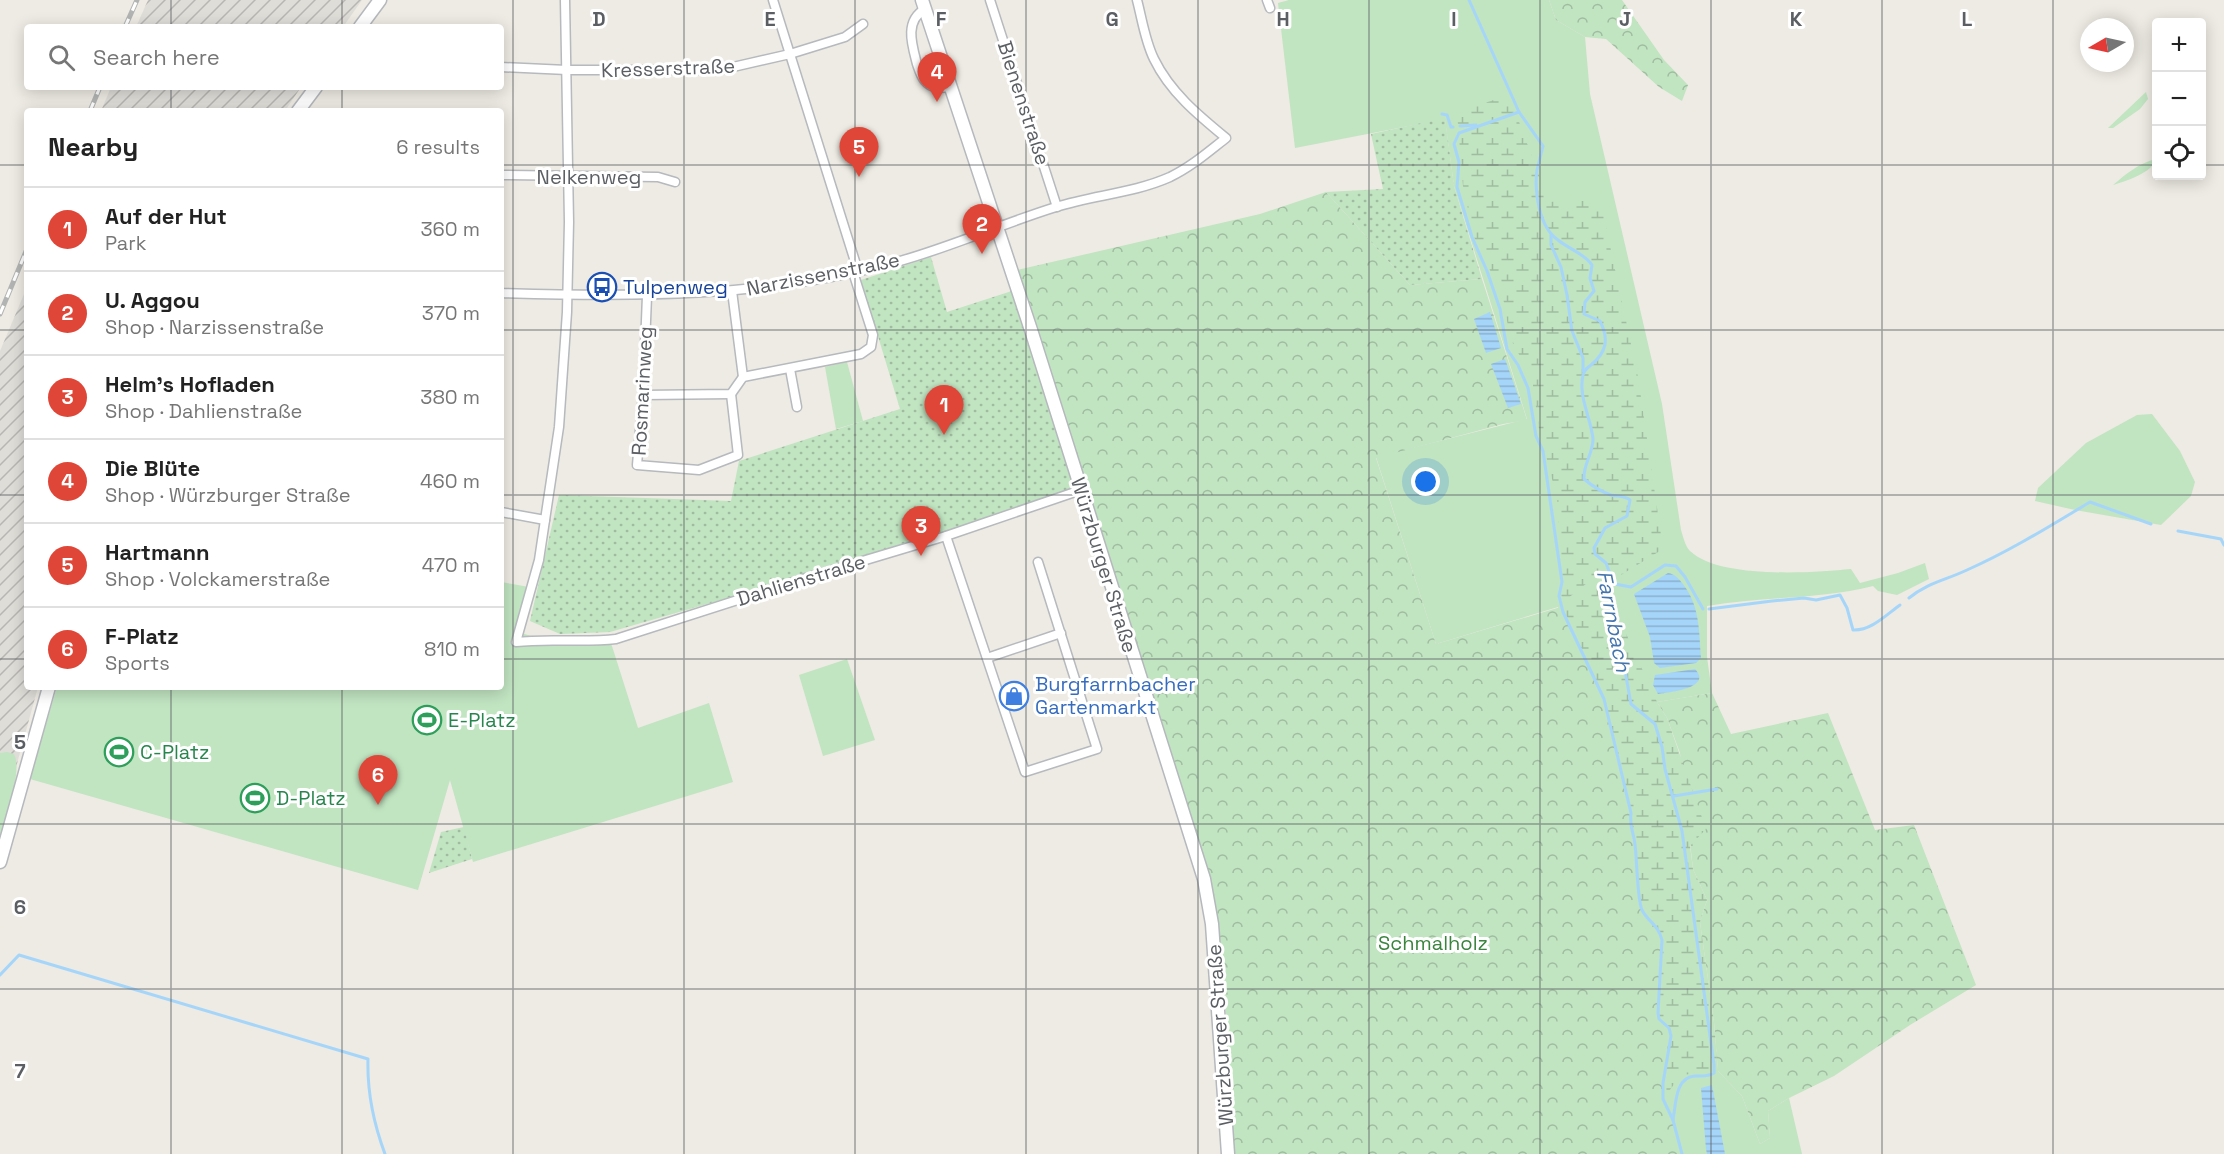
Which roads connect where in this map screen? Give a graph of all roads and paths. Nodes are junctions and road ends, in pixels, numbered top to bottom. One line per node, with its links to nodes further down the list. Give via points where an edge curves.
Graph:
1 (380, 0): 7 (street)
2 (566, 0): 11 (street)
3 (773, 0): 9 (street)
4 (990, 0): 18 (street, Bienenstraße)
5 (1137, 0): 18 (street, Narzissenstraße, via 1153,58 1172,88 1226,138 1194,164 1170,177)
6 (923, 5): 12 (street, Würzburger Straße); 12 (street, via 910,33 921,75 932,86)
7 (362, 24)
8 (863, 24): 9 (street, Kresserstraße, via 845,36)
9 (790, 54): 11 (street, Kresserstraße, via 720,70); 20 (street)
10 (504, 67): 11 (street, Kresserstraße)
11 (567, 70): 16 (street)
12 (951, 87): 19 (street, Würzburger Straße)
13 (314, 90): 14 (street)
14 (300, 108)
15 (504, 175): 16 (street, Nelkenweg)
16 (569, 177): 17 (street, Nelkenweg, via 657,177); 23 (street)
17 (675, 182)
18 (1057, 207): 19 (street, Narzissenstraße)
19 (997, 228): 20 (street, Narzissenstraße); 30 (street, Würzburger Straße)
20 (856, 272): 21 (street, Narzissenstraße); 25 (street, via 873,335 871,347 861,354)
21 (732, 291): 24 (street, Narzissenstraße); 26 (street)
22 (504, 293): 23 (street, Narzissenstraße)
23 (567, 295): 24 (street, Narzissenstraße); 32 (street, via 556,457)
24 (647, 296): 28 (street, Rosmarinweg)
25 (790, 369): 26 (street); 29 (street)
26 (743, 377): 27 (street)
27 (731, 394): 28 (street); 28 (street, Rosmarinweg, via 738,455 699,470 637,465)
28 (643, 395)
29 (797, 407)
30 (1081, 490): 33 (street, Dahlienstraße); 39 (street, Würzburger Straße, via 1204,879 1214,943)
31 (504, 513): 32 (street)
32 (545, 520): 33 (street, Dahlienstraße, via 539,560 516,642 616,639)
33 (946, 536): 36 (street)
34 (1038, 562): 35 (street)
35 (1061, 633): 36 (street); 36 (street, via 1097,749 1025,772)
36 (987, 658)
37 (49, 690): 38 (street)
38 (0, 862)
39 (1228, 1148)

